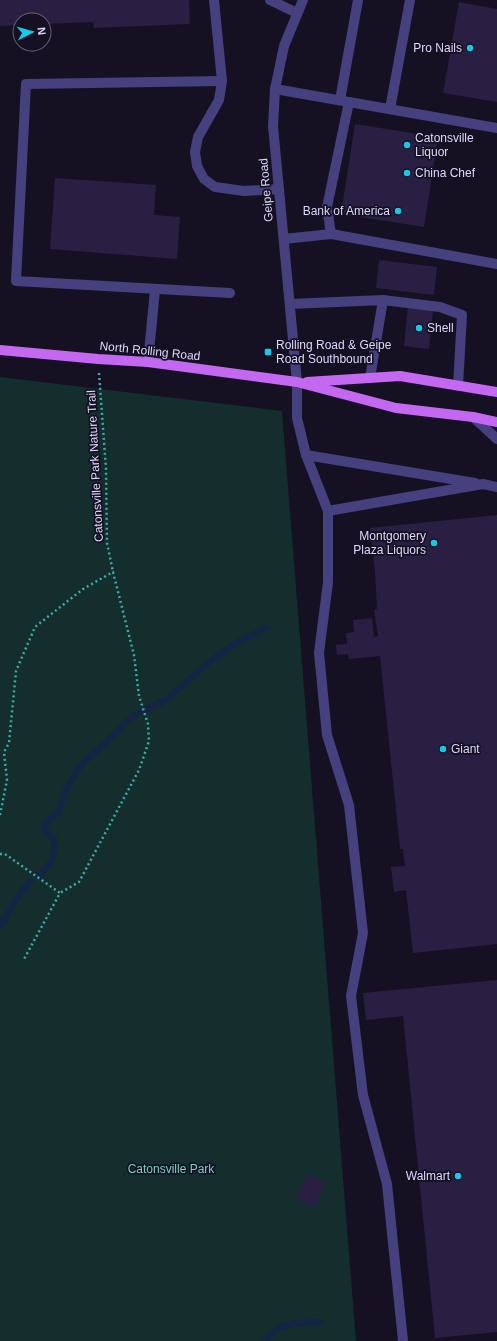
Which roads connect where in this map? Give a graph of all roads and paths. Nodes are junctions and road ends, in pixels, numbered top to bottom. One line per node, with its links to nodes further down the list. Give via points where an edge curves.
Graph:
1 (214, 0): 7 (street)
2 (270, 0): 6 (street)
3 (303, 0): 6 (street, Geipe Road)
4 (358, 0): 9 (street, via 355,7)
5 (410, 0): 10 (street)
6 (297, 13): 8 (street, Geipe Road, via 284,46)
7 (222, 81): 12 (street, via 218,100 198,137 195,152 197,166 204,179 215,187 244,191); 16 (street, via 26,84 16,281)
8 (275, 89): 9 (street); 12 (street, Geipe Road, via 273,126)
9 (344, 101): 10 (street); 13 (street, via 327,207)
10 (390, 108): 11 (street)
11 (497, 128)
12 (279, 189): 14 (street, Geipe Road)
13 (331, 234): 14 (street); 15 (street)
14 (284, 239): 19 (street, Geipe Road)
15 (497, 264)
16 (155, 290): 17 (street); 22 (street)
17 (230, 293)
18 (383, 300): 19 (street); 23 (street); 25 (street, via 440,307 462,315)
19 (290, 304): 24 (street, Geipe Road)
20 (0, 350): 21 (main road, North Rolling Road)
21 (98, 359): 22 (main road, North Rolling Road); 34 (path, Catonsville Park Nature Trail, via 106,469 107,543)
22 (148, 362): 24 (main road, North Rolling Road)
23 (370, 378): 24 (main road, North Rolling Road); 25 (main road, North Rolling Road, via 400,376)
24 (297, 382): 27 (main road, North Rolling Road, via 396,408); 30 (street, Geipe Road, via 297,418)
25 (458, 386): 26 (main road, North Rolling Road)
26 (497, 392)
27 (473, 417): 28 (main road, North Rolling Road); 29 (street)
28 (497, 422)
29 (497, 439)
30 (306, 455): 31 (street); 33 (street, Geipe Road)
31 (483, 484): 32 (street); 33 (street)
32 (497, 487)
33 (328, 510): 39 (street, via 328,582 319,653 327,735 348,805 363,933 351,996 363,1095 387,1184)
34 (113, 572): 35 (path, via 82,589 35,627 16,671 9,743 4,752 7,780); 37 (path, Catonsville Park Nature Trail, via 134,655 139,696 148,724 149,741 139,770 79,882)
35 (0, 815)
36 (0, 854): 37 (path, via 5,854)
37 (60, 893): 38 (path)
38 (23, 961)
39 (404, 1341)

